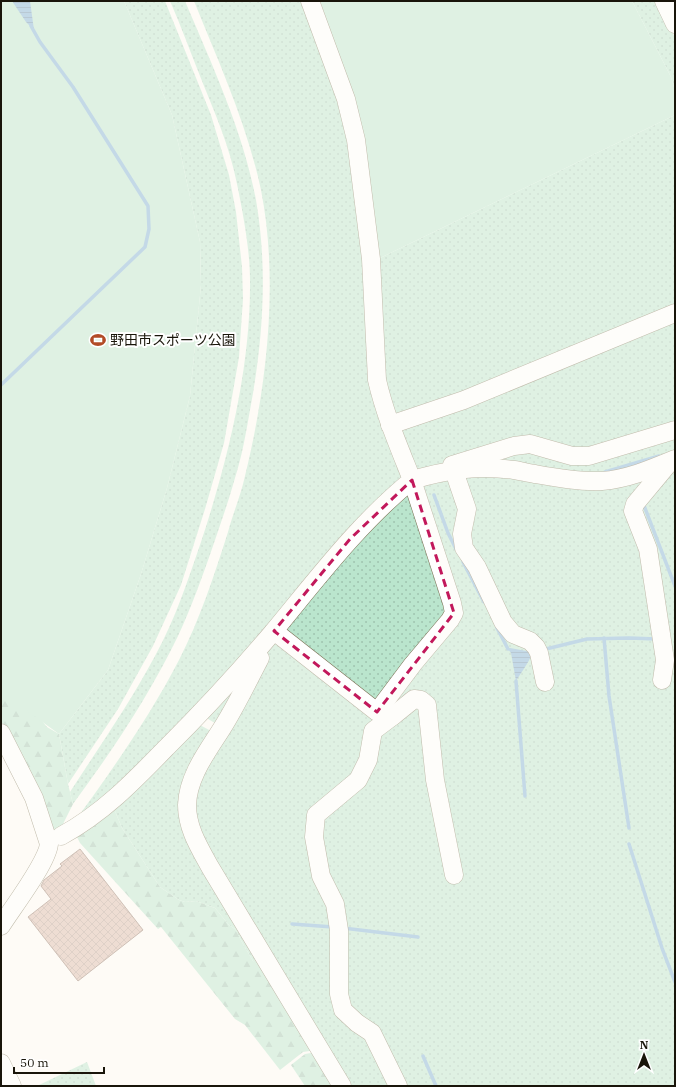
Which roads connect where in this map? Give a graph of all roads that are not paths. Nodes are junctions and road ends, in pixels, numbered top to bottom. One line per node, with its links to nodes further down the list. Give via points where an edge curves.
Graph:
1 (310, 1): 5 (street, via 346,99 356,140 371,259 377,380)
2 (664, 1): 3 (street)
3 (675, 24)
4 (675, 313): 5 (street, via 464,400)
5 (390, 425): 9 (street)
6 (675, 430): 8 (street, via 589,456 572,456 530,444 514,446 452,465)
7 (673, 460): 8 (street, via 630,476 588,481 484,467); 11 (street, via 635,504 633,511 648,549 665,660)
8 (453, 470): 9 (street); 12 (street, via 467,509 462,534 464,548 477,567 503,622 514,634 530,641 538,650)
9 (412, 480): 10 (street, via 350,539); 13 (street, via 454,613 413,664)
10 (274, 631): 13 (street); 14 (street); 16 (street)
11 (662, 680)
12 (545, 682)
13 (385, 714): 19 (street, via 414,699 421,700 427,705 435,780); 24 (street, via 373,731 368,760 358,780 316,815 314,837 321,876 335,904 338,926 339,994 343,1010 356,1023 372,1032)
14 (194, 720): 16 (street, via 202,721 214,728); 18 (street, via 118,795 83,824)
15 (1, 733): 18 (street)
16 (218, 736): 23 (street, via 198,766 189,792 187,804 193,836)
17 (77, 814): 18 (street)
18 (55, 840): 20 (street)
19 (454, 875)
20 (1, 926)
21 (1, 1063): 22 (street)
22 (12, 1086)
23 (342, 1086)
24 (398, 1086)

